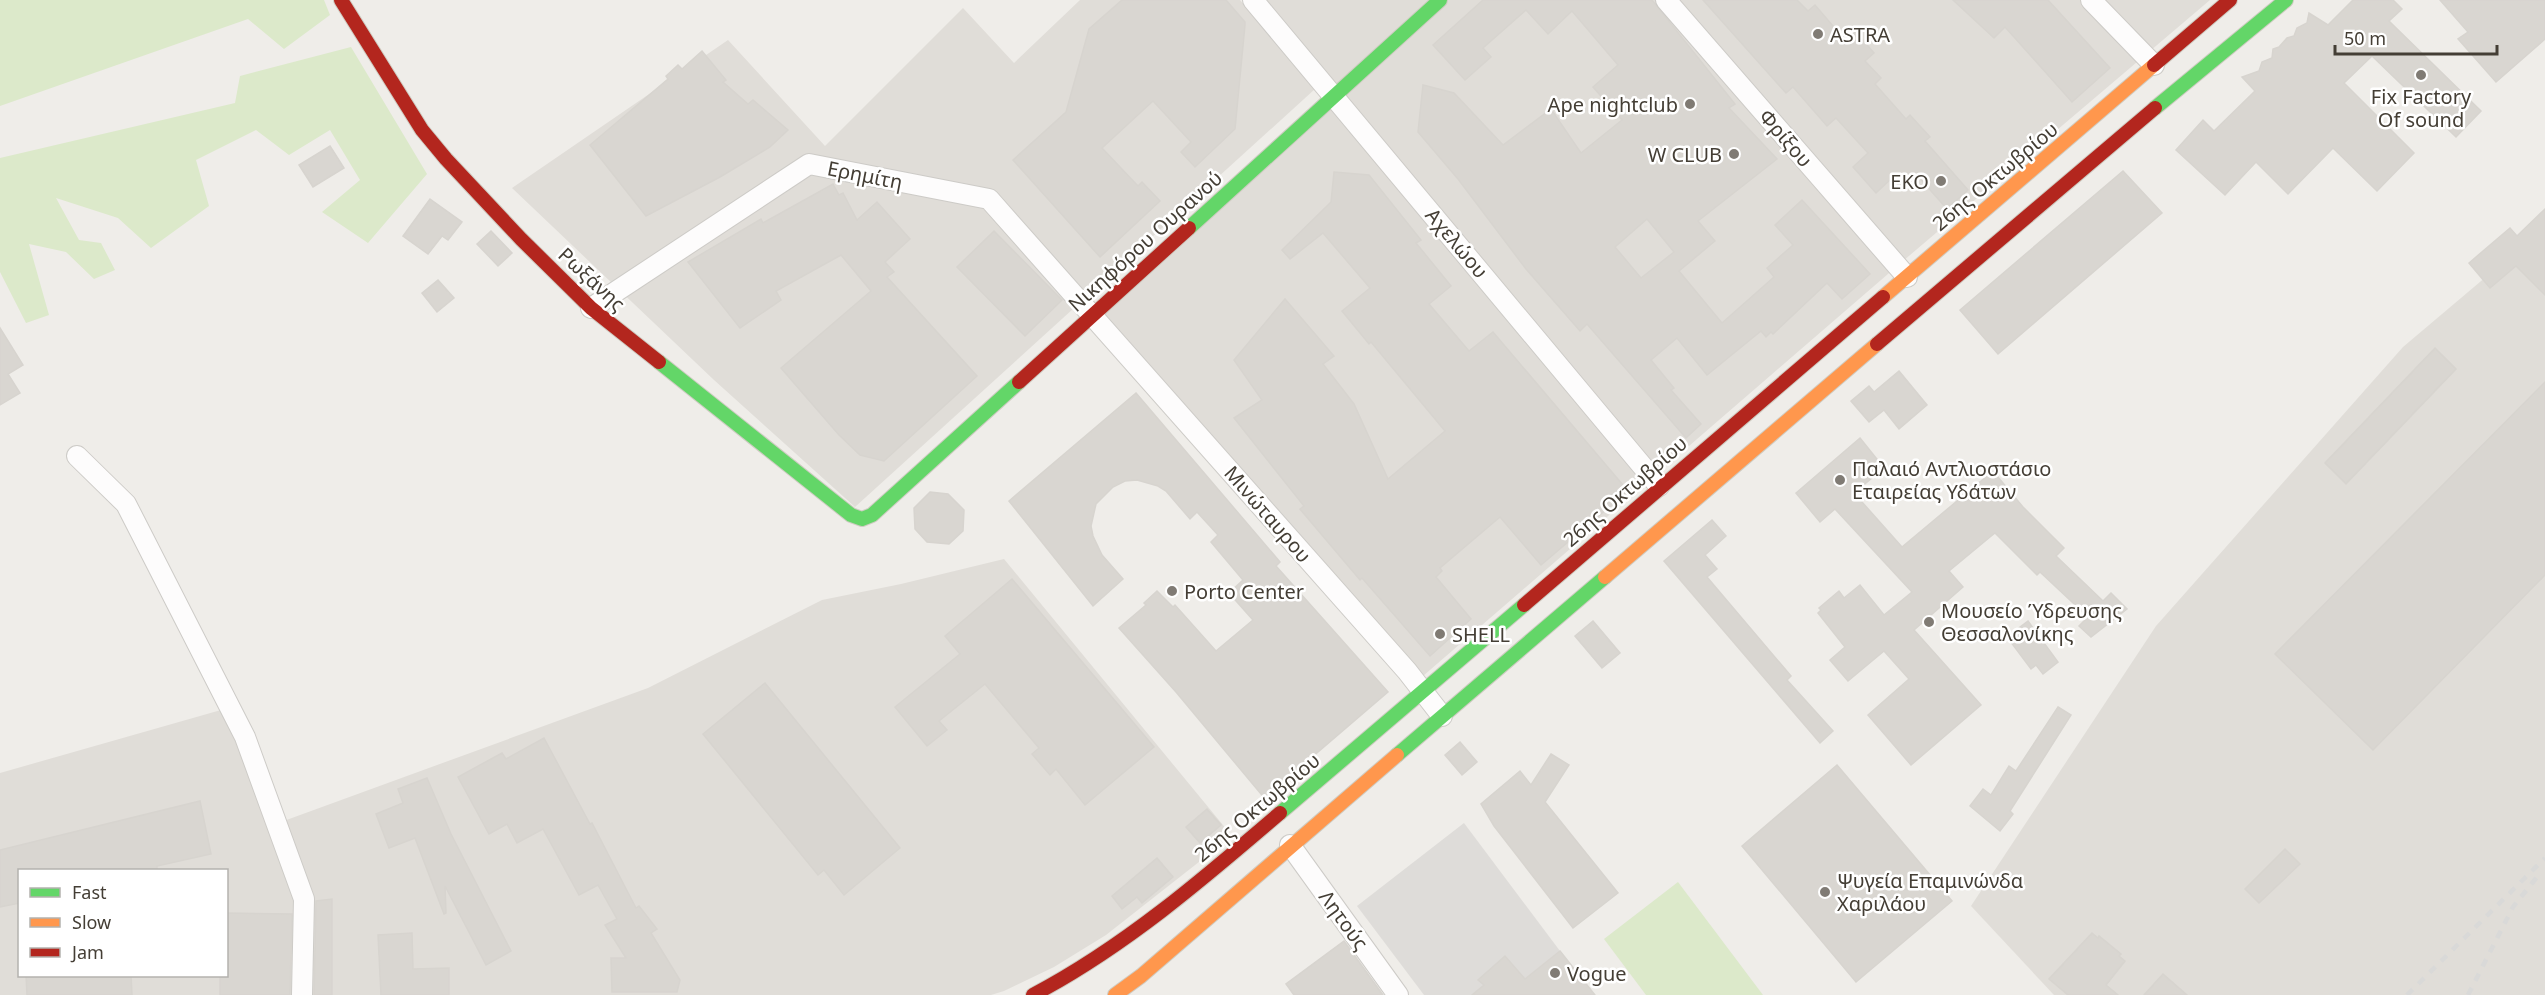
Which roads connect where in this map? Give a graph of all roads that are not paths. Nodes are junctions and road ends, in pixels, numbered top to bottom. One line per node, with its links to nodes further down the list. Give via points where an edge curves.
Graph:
1 (341, 0): 11 (main road, Ρωξάνης, via 434,145)
2 (1253, 0): 9 (street, Αχελώου)
3 (1440, 0): 9 (main road, Νικηφόρου Ουρανού)
4 (1666, 0): 10 (street, Φρίξου)
5 (2091, 0): 8 (street)
6 (2230, 0): 8 (main road, 26ης Οκτωβρίου)
7 (2286, 0): 17 (main road, via 1934,294)
8 (2154, 65): 10 (main road, 26ης Οκτωβρίου)
9 (1334, 95): 12 (main road, Νικηφόρου Ουρανού); 14 (street, Αχελώου)
10 (1906, 277): 14 (main road, 26ης Οκτωβρίου)
11 (591, 308): 12 (street, Ερημίτη, via 809,165 989,199); 15 (main road, Ρωξάνης, via 851,515 862,519)
12 (1092, 315): 15 (main road, Νικηφόρου Ουρανού); 16 (street, Μινώταυρου)
13 (77, 456): 19 (street, via 126,504 245,736 304,899)
14 (1659, 486): 16 (main road, 26ης Οκτωβρίου)
15 (876, 511)
16 (1423, 691): 17 (street, Μινώταυρου); 20 (main road, 26ης Οκτωβρίου, via 1208,875 1121,942)
17 (1443, 716): 18 (main road)
18 (1290, 844): 21 (main road); 22 (street, Λητούς)
19 (302, 995)
20 (1034, 995)
21 (1115, 995)
22 (1398, 995)

